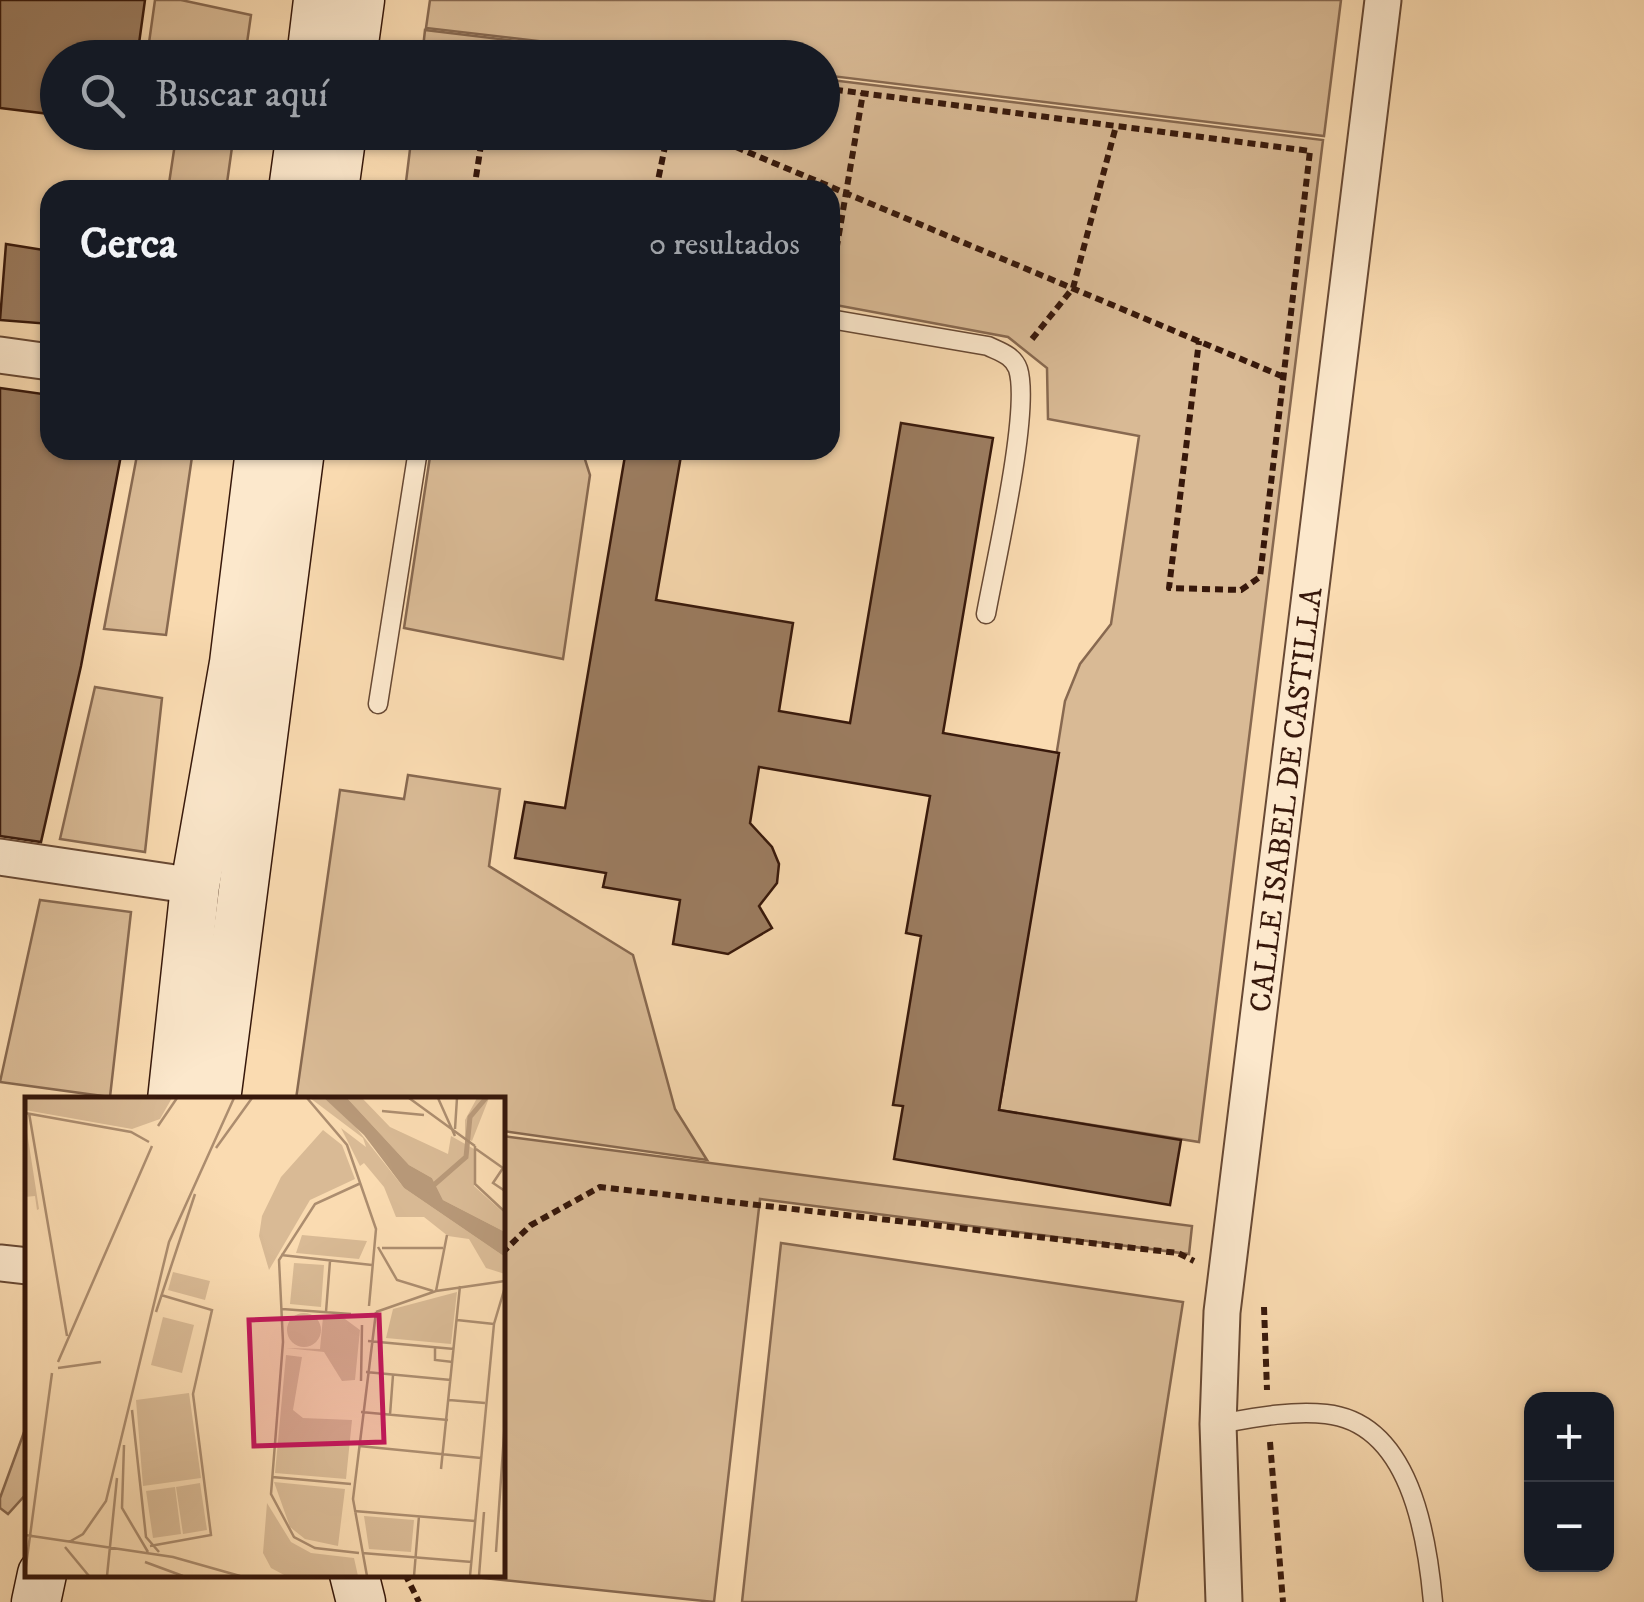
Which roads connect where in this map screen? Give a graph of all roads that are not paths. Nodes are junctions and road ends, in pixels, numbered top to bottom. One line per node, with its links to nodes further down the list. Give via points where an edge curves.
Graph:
1 (318, 0): 4 (street)
2 (360, 0): 5 (street)
3 (1383, 0): 24 (street, CALLE ISABEL DE CASTILLA, via 1222,1312)
4 (313, 40)
5 (354, 40)
6 (299, 150): 8 (street)
7 (340, 150): 9 (street)
8 (294, 180)
9 (335, 180)
10 (840, 321): 16 (lane, via 988,346 1012,360 1022,406)
11 (0, 356): 12 (street)
12 (40, 361)
13 (259, 460): 19 (street, via 234,662)
14 (299, 460): 21 (street)
15 (416, 460): 17 (lane)
16 (986, 614)
17 (378, 704)
18 (0, 856): 19 (street)
19 (195, 886): 20 (street)
20 (172, 1097)
21 (216, 1097)
22 (0, 1263): 23 (street)
23 (25, 1266)
24 (1218, 1424): 29 (street, CALLE ISABEL DE CASTILLA); 30 (lane, via 1328,1414 1363,1426 1399,1464 1414,1496)
25 (41, 1577): 27 (street)
26 (355, 1577): 28 (street)
27 (36, 1602)
28 (361, 1602)
29 (1224, 1602)
30 (1432, 1602)

